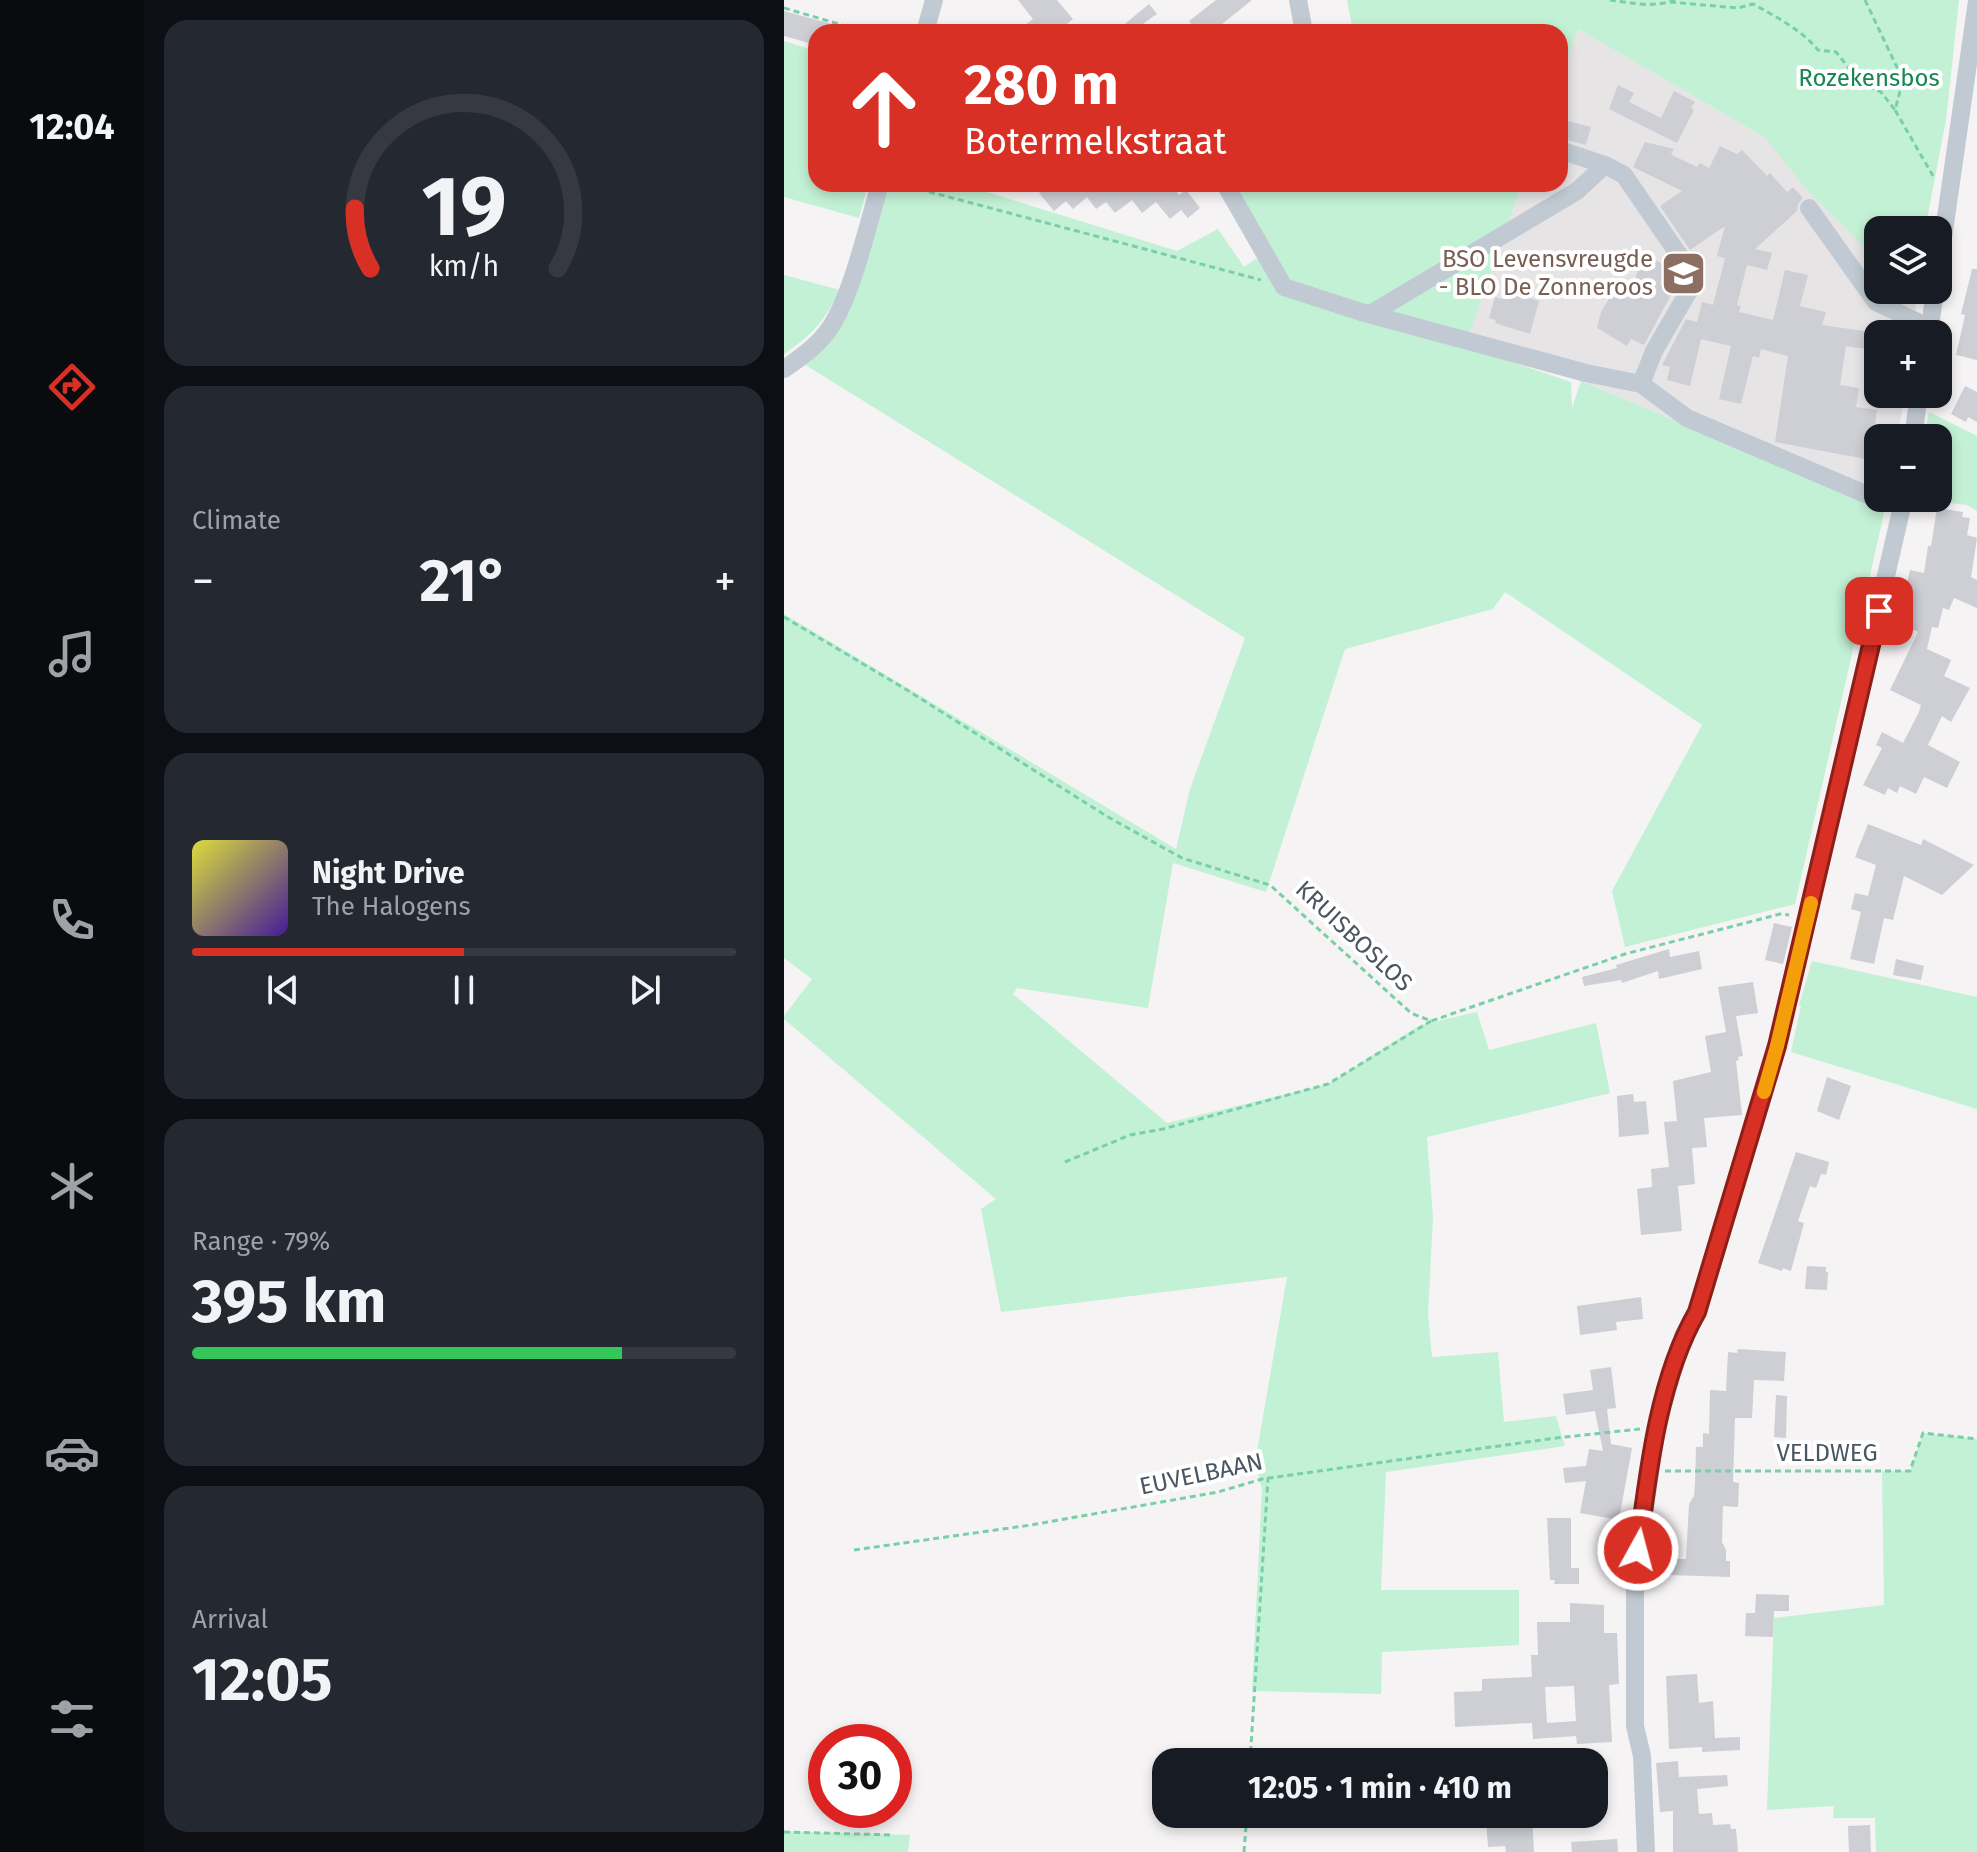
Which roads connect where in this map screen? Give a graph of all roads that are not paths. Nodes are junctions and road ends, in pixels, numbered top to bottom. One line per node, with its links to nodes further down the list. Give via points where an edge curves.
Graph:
1 (934, 0): 4 (street)
2 (1298, 0): 5 (street)
3 (1977, 1): 11 (street)
4 (927, 24)
5 (1302, 24)
6 (1568, 153): 7 (street)
7 (1605, 165): 12 (street, via 1577,191); 15 (street, via 1624,175 1694,282)
8 (878, 192): 14 (street, via 840,313 826,334)
9 (1230, 192): 12 (street, via 1284,287)
10 (1809, 208): 13 (street, via 1876,302)
11 (1946, 216)
12 (1372, 313): 15 (street)
13 (1909, 320)
14 (784, 369)
15 (1641, 384): 16 (street, via 1687,418)
16 (1864, 493)
17 (1900, 512): 18 (street, via 1777,1046 1656,1434 1635,1575 1635,1726 1642,1756)
18 (1646, 1852)

